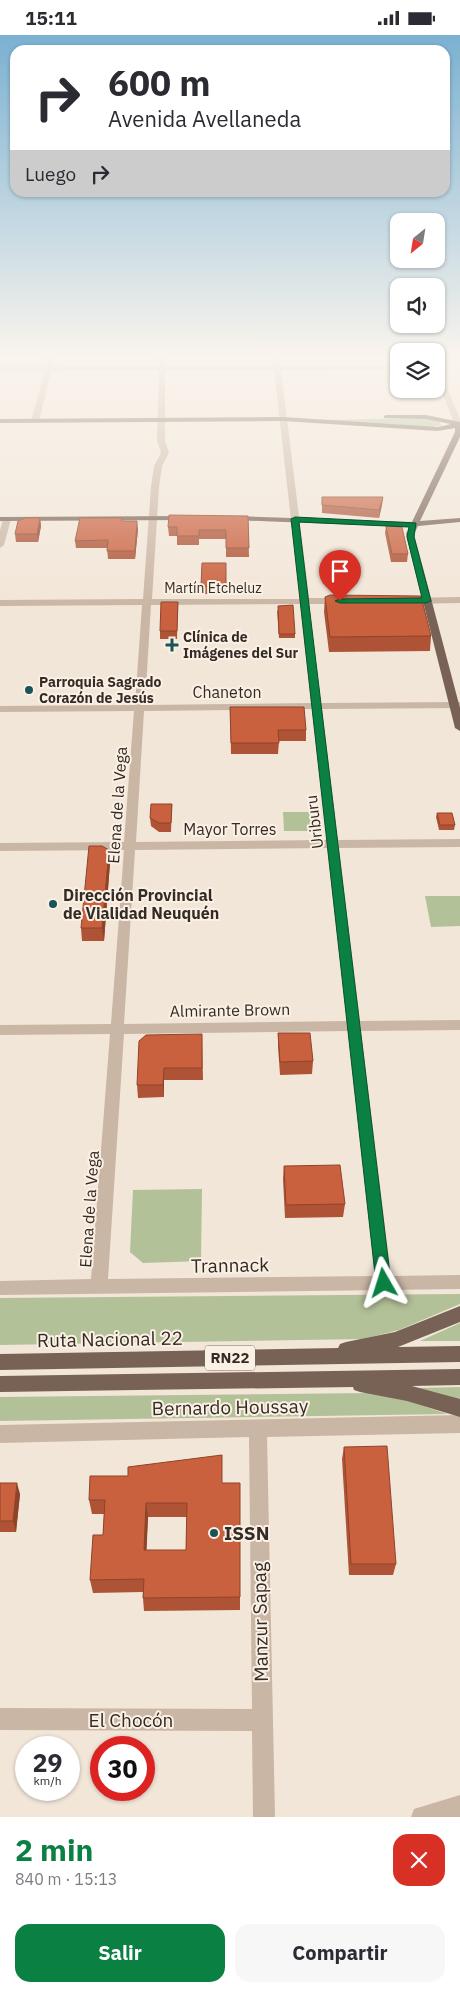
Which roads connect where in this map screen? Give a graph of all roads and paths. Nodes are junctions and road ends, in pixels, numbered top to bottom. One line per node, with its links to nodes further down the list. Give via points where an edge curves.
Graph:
1 (161, 441): 4 (street, Elena de la Vega, via 165,453 156,473)
2 (286, 441): 8 (street, Uriburu)
3 (455, 441): 10 (main road)
4 (152, 518): 5 (main road); 7 (main road); 17 (street, Elena de la Vega)
5 (191, 518)
6 (219, 518): 8 (main road)
7 (3, 519): 11 (street)
8 (295, 519): 10 (main road); 13 (street, Uriburu)
9 (460, 521): 10 (main road)
10 (414, 525): 16 (main road, via 410,537)
11 (0, 545)
12 (460, 600): 16 (street)
13 (305, 601): 14 (street, Martín Etcheluz); 17 (street, Martín Etcheluz); 20 (street, Uriburu)
14 (352, 601)
15 (398, 601): 16 (street)
16 (426, 601): 19 (main road)
17 (147, 602): 18 (street, Martín Etcheluz); 21 (street, Elena de la Vega)
18 (0, 603)
19 (457, 705): 20 (street, Chaneton); 23 (main road)
20 (317, 707): 21 (street, Chaneton); 25 (street, Uriburu)
21 (140, 708): 22 (street, Chaneton); 26 (street, Elena de la Vega)
22 (0, 709)
23 (460, 728)
24 (460, 843): 25 (street, Mayor Torres)
25 (333, 844): 26 (street, Mayor Torres); 29 (street, Uriburu)
26 (130, 846): 27 (street, Mayor Torres); 30 (street, Elena de la Vega)
27 (0, 847)
28 (460, 1025): 29 (street, Almirante Brown)
29 (354, 1026): 30 (street, Almirante Brown); 33 (street, Uriburu)
30 (117, 1029): 31 (street, Almirante Brown); 34 (street, Elena de la Vega)
31 (0, 1030)
32 (460, 1282): 33 (street, Trannack)
33 (384, 1283): 34 (street, Trannack)
34 (99, 1287): 35 (street, Trannack)
35 (0, 1288)
36 (460, 1314): 38 (main road, via 396,1340)
37 (460, 1354): 38 (main road, Ruta Nacional 22 / RN22)
38 (313, 1356): 39 (main road, Ruta Nacional 22 / RN22)
39 (0, 1362)
40 (460, 1377): 41 (main road, RN22)
41 (330, 1379): 42 (main road, RN22); 43 (main road, via 408,1393)
42 (0, 1384)
43 (460, 1408)
44 (460, 1423): 45 (street, Bernardo Houssay)
45 (258, 1428): 46 (street, Bernardo Houssay); 48 (street, Manzur Sapag)
46 (0, 1434)
47 (0, 1719): 48 (street, El Chocón)
48 (262, 1720): 50 (street, Manzur Sapag)
49 (460, 1806): 51 (street)
50 (264, 1817)
51 (422, 1817)

